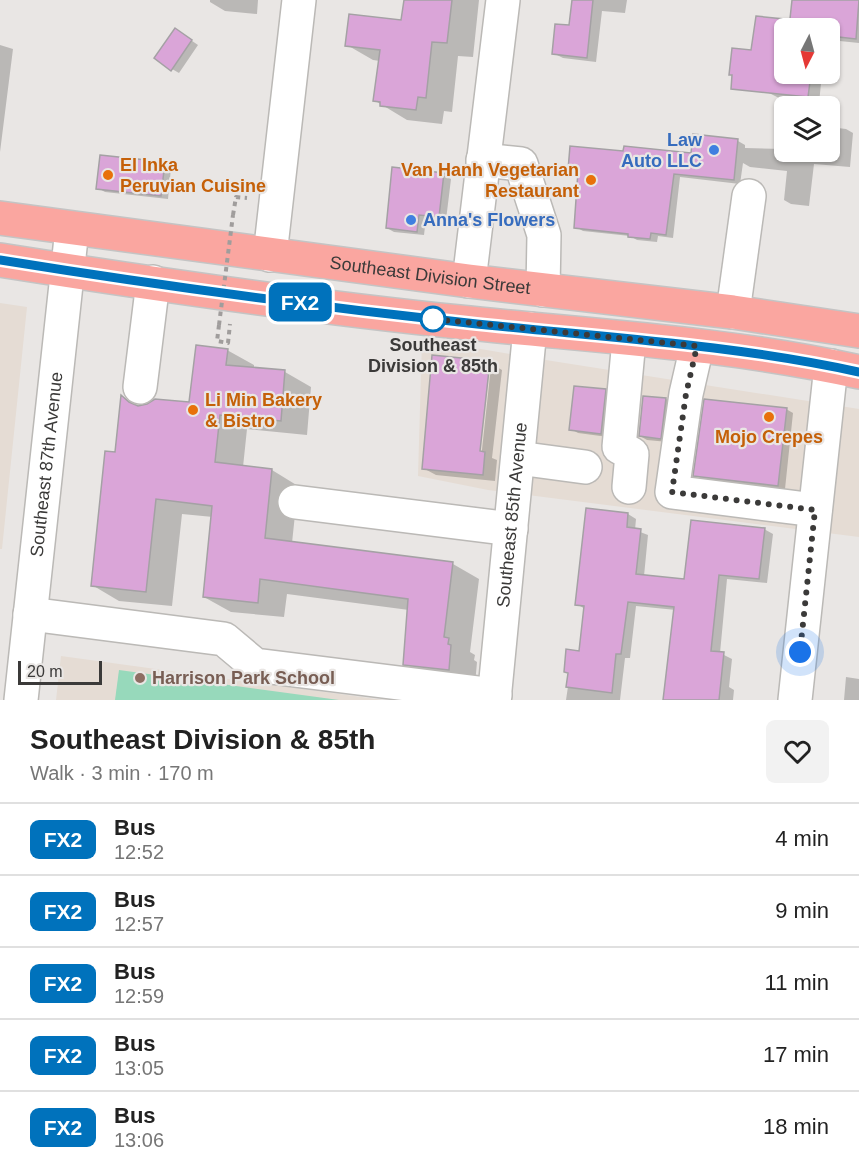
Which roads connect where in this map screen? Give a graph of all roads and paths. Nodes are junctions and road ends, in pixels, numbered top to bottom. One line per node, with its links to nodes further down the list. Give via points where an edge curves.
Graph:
1 (299, 0): 8 (street)
2 (503, 0): 3 (street)
3 (483, 160): 11 (street); 13 (street, via 520,164 544,235)
4 (749, 196): 15 (street)
5 (236, 197): 16 (path, bridge, via 218,341 228,343)
6 (0, 218): 7 (main road, Southeast Division Street)
7 (72, 229): 8 (main road, Southeast Division Street); 10 (street, Southeast 87th Avenue)
8 (270, 255): 11 (main road, Southeast Division Street)
9 (0, 260): 10 (main road)
10 (67, 271): 12 (main road); 30 (street, Southeast 87th Avenue)
11 (469, 281): 13 (main road, Southeast Division Street); 14 (main road, via 467,297 460,301 387,295)
12 (153, 282): 14 (main road); 23 (street)
13 (543, 290): 15 (main road, Southeast Division Street)
14 (363, 311): 17 (main road)
15 (733, 312): 18 (main road, Southeast Division Street)
16 (230, 323)
17 (530, 329): 19 (main road); 24 (street, Southeast 85th Avenue)
18 (859, 331)
19 (629, 340): 20 (main road); 26 (street, via 619,447 632,454)
20 (697, 346): 22 (main road); 28 (street, via 672,492)
21 (859, 348): 22 (main road, via 844,351)
22 (845, 369): 28 (street)
23 (140, 387)
24 (518, 458): 25 (street); 29 (street, Southeast 85th Avenue)
25 (585, 466)
26 (629, 487)
27 (295, 502): 29 (street)
28 (815, 510): 33 (street)
29 (511, 529): 31 (street, Southeast 85th Avenue)
30 (30, 614): 31 (street, via 224,639 255,665); 32 (street, Southeast 87th Avenue)
31 (495, 697)
32 (21, 700)
33 (795, 700)

